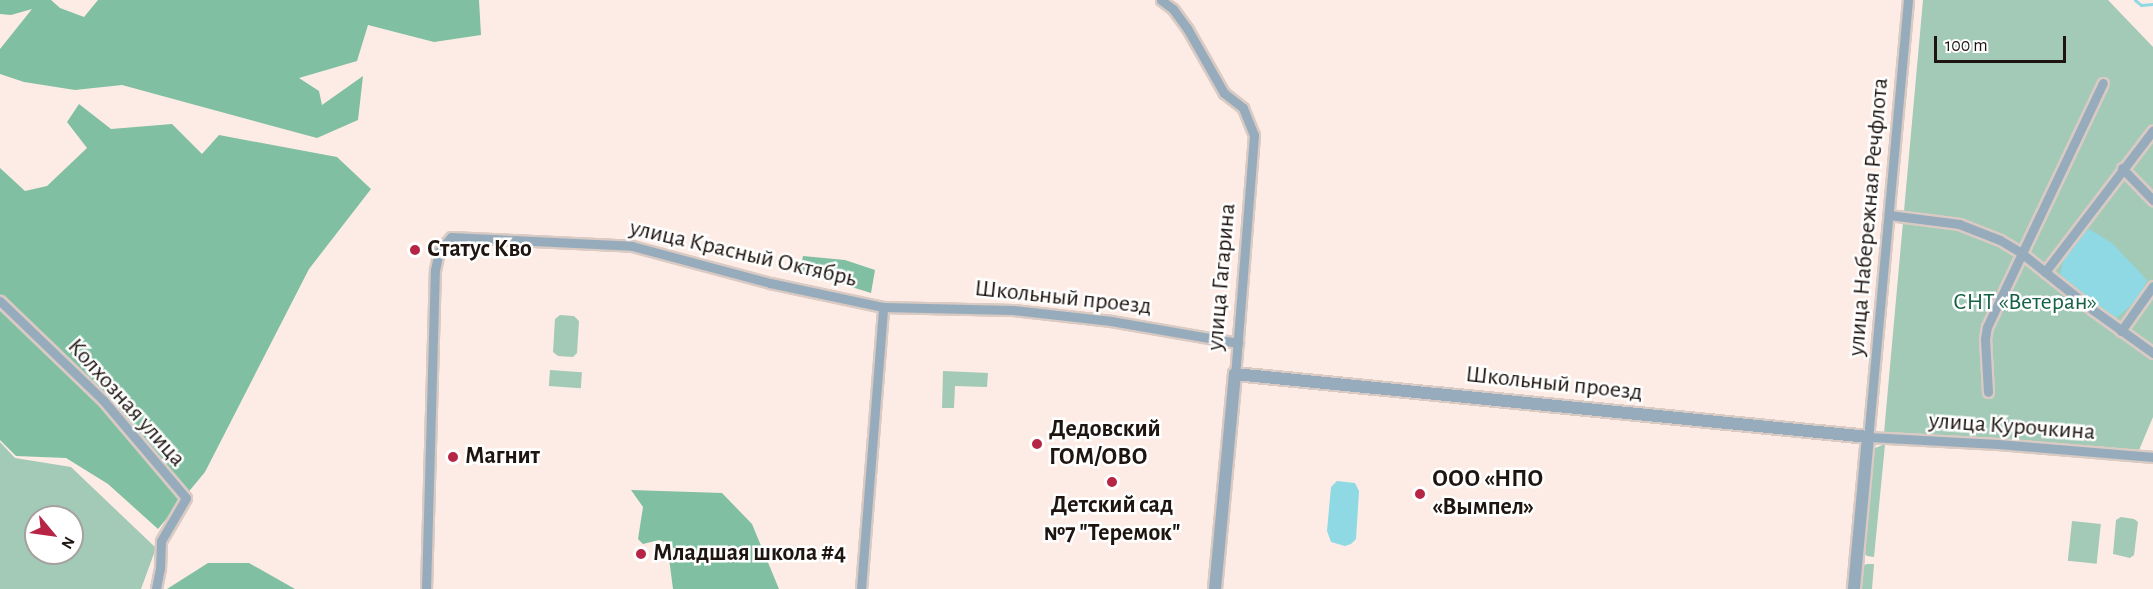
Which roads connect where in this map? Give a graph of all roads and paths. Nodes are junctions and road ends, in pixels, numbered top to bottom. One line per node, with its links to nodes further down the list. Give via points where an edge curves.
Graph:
1 (1161, 0): 14 (street, улица Гагарина, via 1187,28 1224,93 1243,108 1254,135)
2 (1908, 0): 7 (street, улица Набережная Речфлота)
3 (2103, 83): 8 (street)
4 (2153, 130): 5 (street)
5 (2122, 168): 6 (street); 9 (street)
6 (2153, 200)
7 (1889, 215): 8 (street, via 1959,224); 18 (street, улица Набережная Речфлота)
8 (2020, 252): 9 (street); 17 (street, via 1987,327)
9 (2045, 272): 13 (street)
10 (2153, 286): 13 (street)
11 (0, 301): 20 (street, Колхозная улица, via 103,400 186,498 161,541)
12 (884, 307): 14 (street, Школьный проезд, via 1013,310); 21 (street, улица Красный Октябрь, via 770,283 632,246 451,237 439,251 435,270); 22 (street, улица Красный Октябрь)
13 (2121, 331): 15 (street)
14 (1238, 342): 16 (street, улица Гагарина)
15 (2153, 353)
16 (1235, 374): 18 (street, Школьный проезд); 23 (street, улица Гагарина)
17 (1988, 392)
18 (1868, 437): 19 (street, улица Курочкина); 24 (street)
19 (2153, 457)
20 (156, 589)
21 (426, 589)
22 (861, 589)
23 (1215, 589)
24 (1854, 589)

